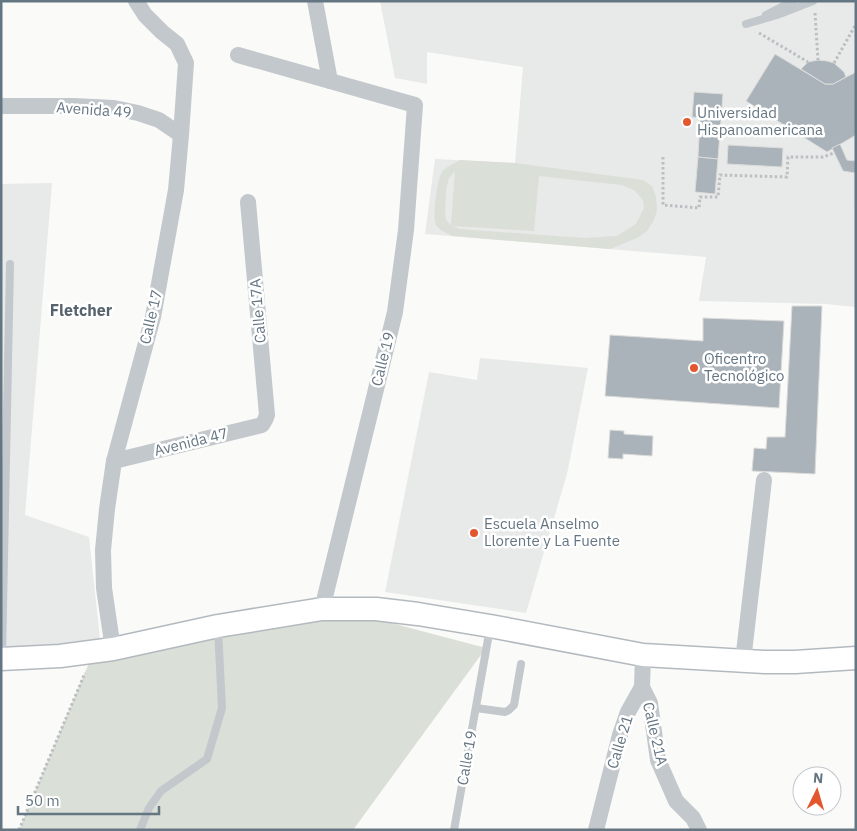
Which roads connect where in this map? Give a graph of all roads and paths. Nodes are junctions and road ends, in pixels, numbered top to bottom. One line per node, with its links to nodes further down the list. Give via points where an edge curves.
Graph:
1 (136, 1): 13 (street, Calle 17, via 145,15 178,44 186,63)
2 (315, 1): 11 (street)
3 (793, 1): 5 (lane)
4 (812, 2): 5 (lane); 8 (path)
5 (746, 24): 9 (path)
6 (856, 24): 10 (path)
7 (238, 55): 11 (street)
8 (818, 60)
9 (808, 62)
10 (834, 63)
11 (330, 81): 21 (street, Calle 19, via 415,104 406,230 395,312)
12 (1, 106): 13 (street, Avenida 49, via 114,108 159,120)
13 (181, 135): 19 (street, Calle 17, via 176,190 153,317)
14 (834, 153): 15 (path, via 823,157 788,157 787,177 720,175 718,198 700,196 699,208 663,205)
15 (663, 157)
16 (248, 202): 18 (street, Calle 17A)
17 (10, 264): 27 (lane)
18 (265, 420): 19 (street, Avenida 47, via 262,425)
19 (114, 461): 24 (street, Calle 17, via 103,550)
20 (764, 480): 28 (street)
21 (322, 609): 22 (main road); 23 (main road, via 418,614)
22 (218, 626): 24 (main road); 33 (lane, via 222,708 207,759 161,790)
23 (490, 626): 25 (main road); 31 (lane, Calle 19)
24 (103, 650): 27 (main road); 32 (path)
25 (643, 655): 28 (main road); 30 (street, Calle 21)
26 (856, 658): 28 (main road)
27 (2, 659)
28 (743, 661)
29 (521, 664): 31 (lane, via 514,705 509,710)
30 (642, 687): 35 (street, Calle 21, via 628,712); 36 (street, Calle 21A, via 650,703 658,760 676,802 694,818)
31 (476, 708): 34 (lane, Calle 19)
32 (19, 830)
33 (140, 830)
34 (454, 830)
35 (596, 830)
36 (699, 830)

